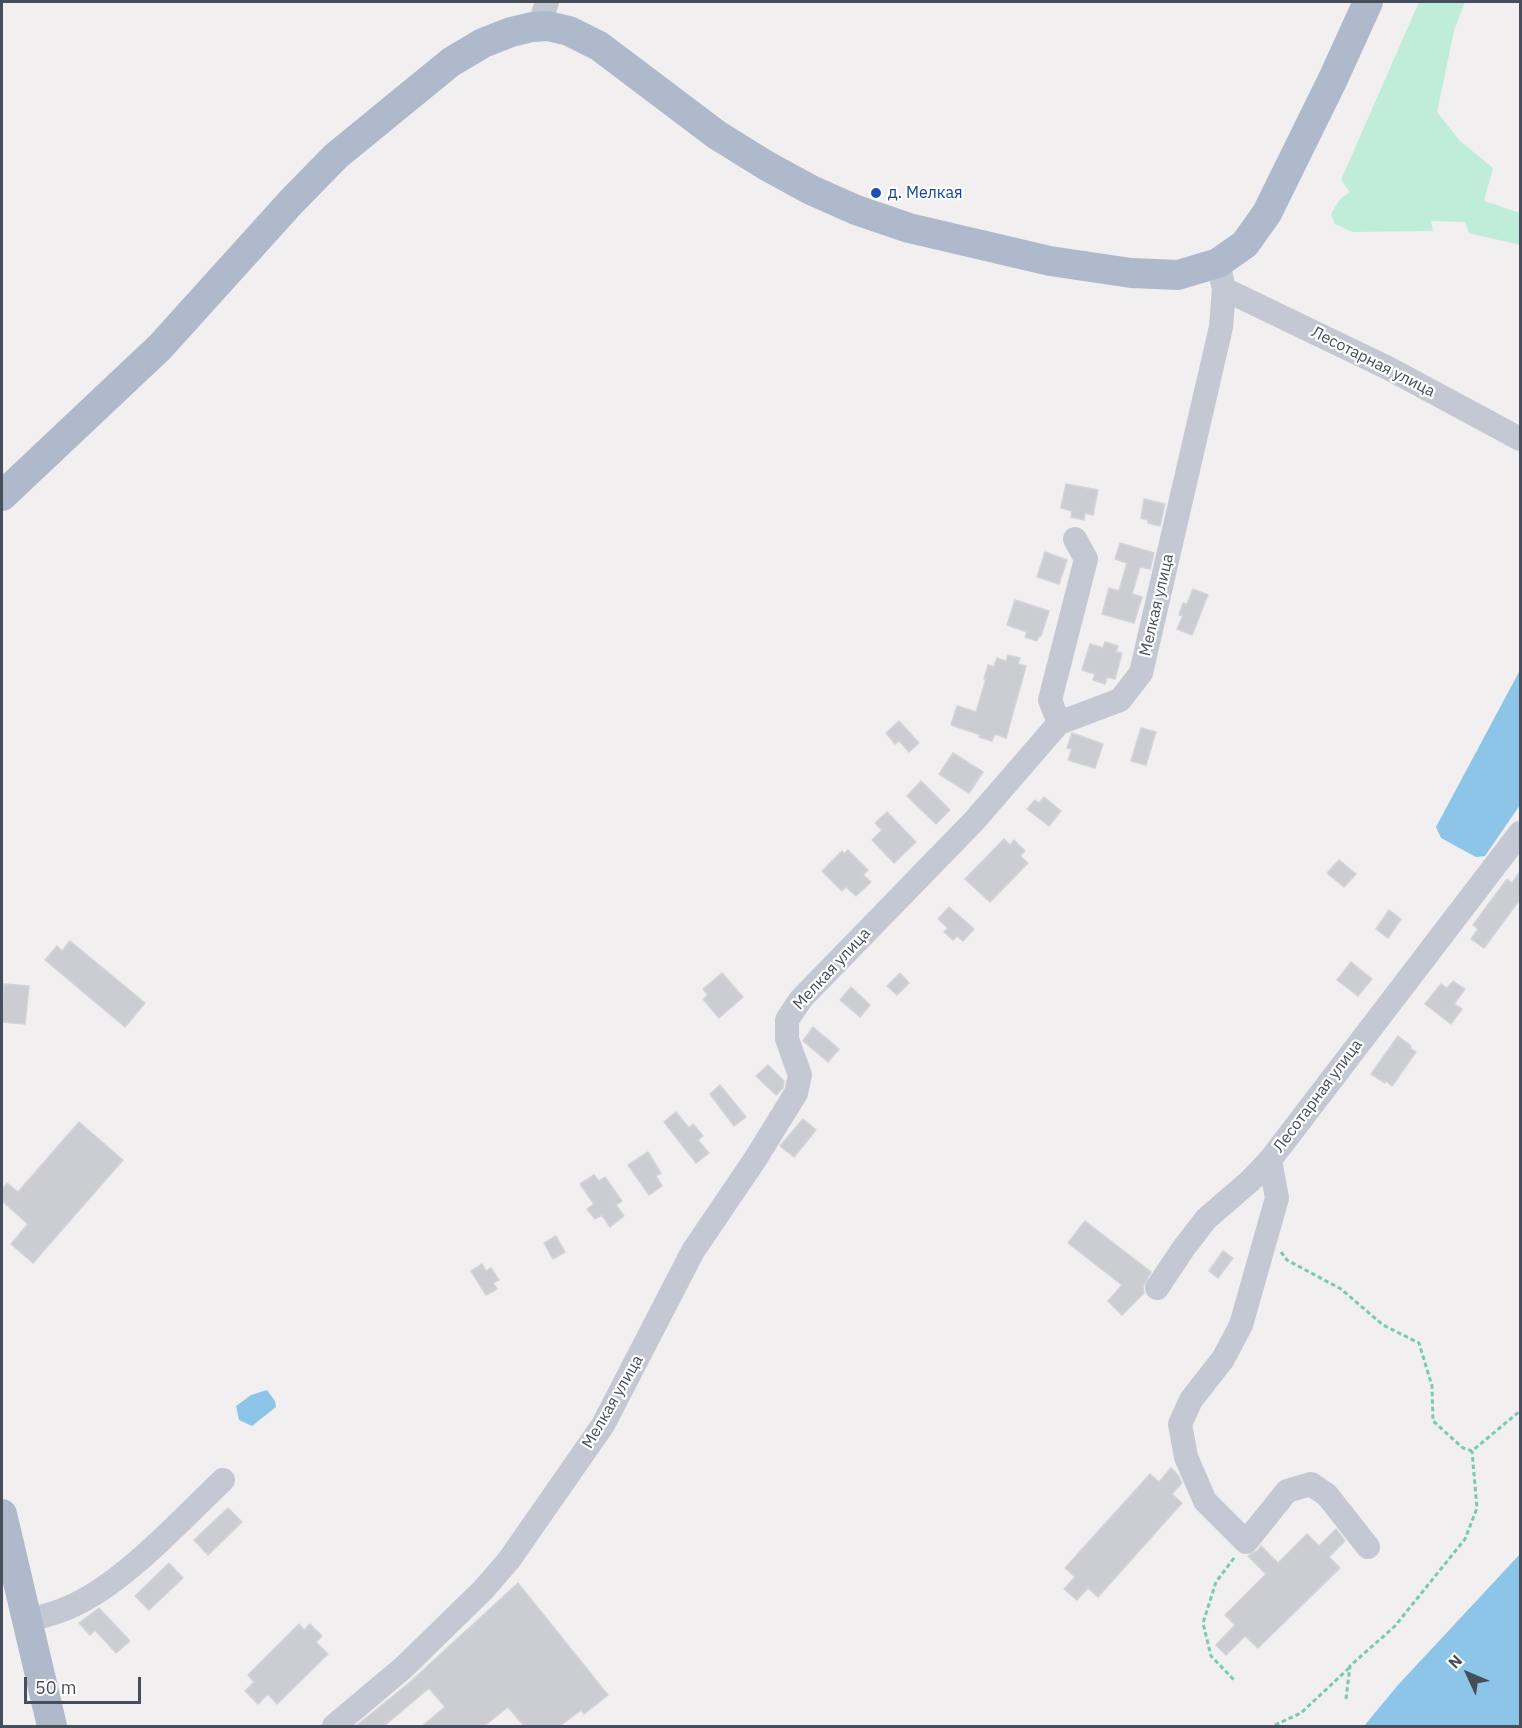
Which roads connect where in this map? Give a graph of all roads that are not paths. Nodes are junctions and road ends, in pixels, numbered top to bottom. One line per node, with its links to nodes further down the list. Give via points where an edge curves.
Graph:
1 (1368, 2): 3 (main road, via 1267,213)
2 (543, 14): 3 (main road, via 548,26 599,46 717,135 794,181 856,210 909,228 1050,261 1119,271); 5 (main road, via 451,62 336,156 160,347)
3 (1221, 276): 4 (street, Лесотарная улица); 7 (street, Мелкая улица, via 1221,327 1141,673 1120,700)
4 (1521, 439)
5 (2, 496)
6 (1075, 539): 7 (street, via 1086,559 1050,700)
7 (1059, 723): 16 (street, Мелкая улица, via 974,821 801,999 787,1020 787,1039 800,1075 796,1093 693,1251 603,1425 509,1560 483,1590 403,1668)
8 (1521, 833): 9 (street, Лесотарная улица)
9 (1270, 1160): 10 (street, via 1206,1219); 13 (street, Лесотарная улица, via 1277,1198 1268,1233 1241,1325 1223,1359 1191,1400 1180,1424 1186,1457 1205,1501 1246,1542 1287,1491 1311,1484 1327,1496)
10 (1157, 1288)
11 (223, 1480): 14 (street, via 110,1583 63,1610)
12 (2, 1514): 14 (main road)
13 (1368, 1547)
14 (25, 1621): 15 (main road)
15 (52, 1726)
16 (334, 1726)

